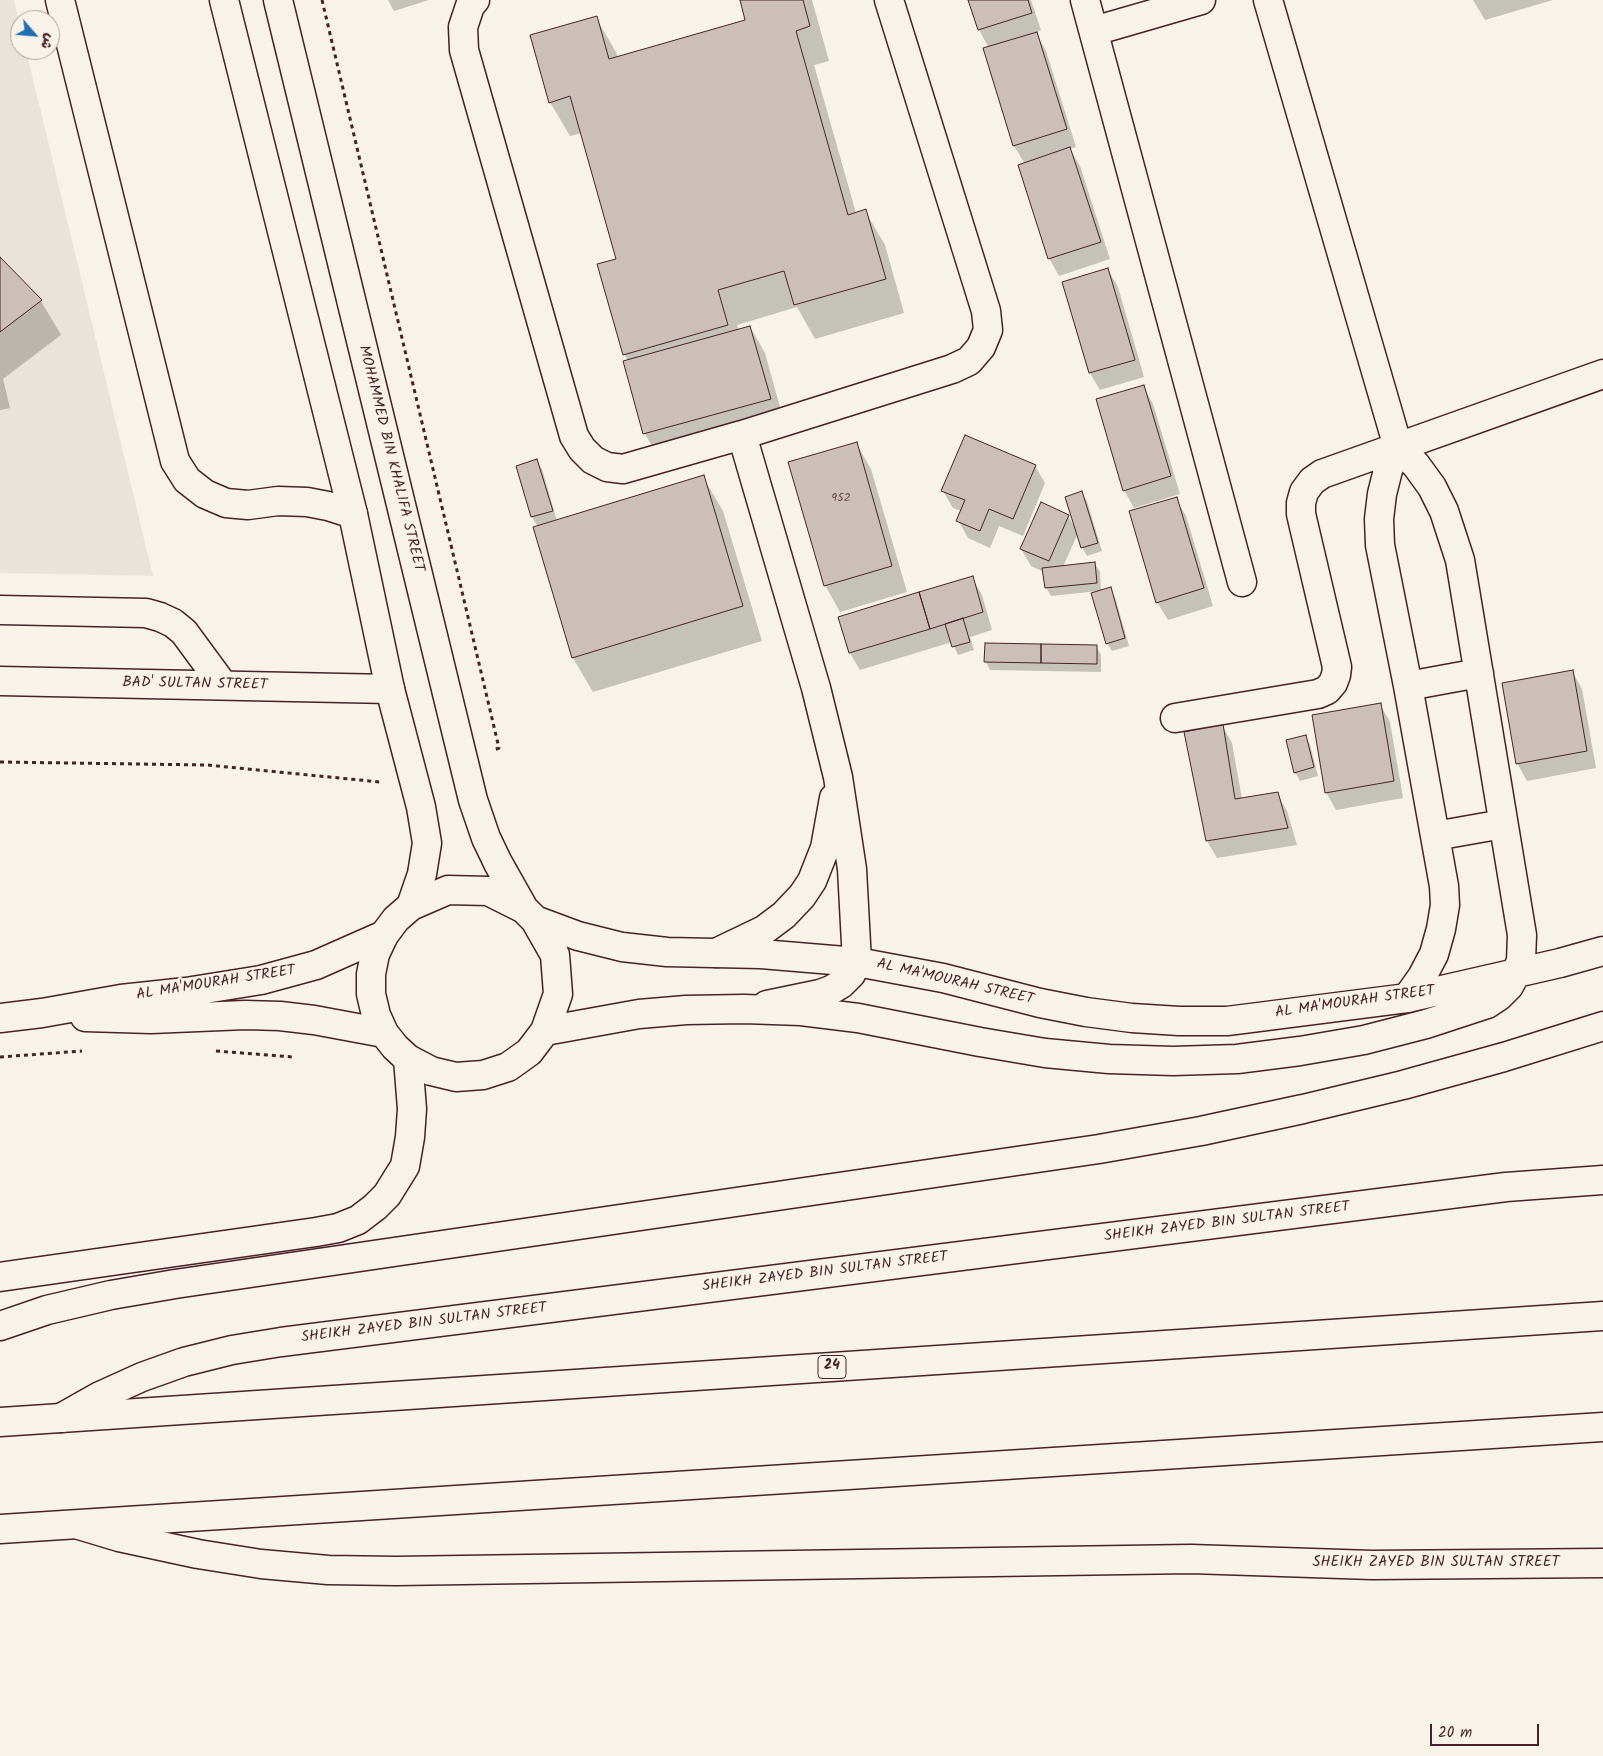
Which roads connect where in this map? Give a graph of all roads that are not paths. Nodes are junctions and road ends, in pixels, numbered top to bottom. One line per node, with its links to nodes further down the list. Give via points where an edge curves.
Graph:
1 (60, 0): 13 (main road, via 175,461 187,480 205,494 226,503 307,502)
2 (224, 0): 13 (main road)
3 (278, 0): 26 (main road, MOHAMMED BIN KHALIFA STREET, via 473,800 498,863)
4 (475, 0): 11 (main road, via 463,27 464,50 574,436 593,460 607,467 623,468)
5 (889, 0): 11 (main road, via 986,311 988,330 981,347 969,361 952,369)
6 (1085, 0): 9 (main road)
7 (1201, 0): 9 (main road)
8 (1268, 0): 12 (main road)
9 (1094, 31): 14 (main road)
10 (1603, 374): 12 (main road)
11 (742, 435): 22 (main road, via 816,688)
12 (1398, 447): 16 (main road, via 1432,487 1444,511 1460,560); 19 (main road, via 1382,494 1380,545); 21 (main road, via 1322,474 1304,492 1301,514 1336,667 1333,683 1318,694)
13 (353, 514): 20 (main road)
14 (1242, 582)
15 (0, 610): 18 (main road, via 160,616 184,632)
16 (1479, 673): 19 (main road); 23 (main road)
17 (0, 681): 18 (main road, BAD' SULTAN STREET)
18 (223, 685): 20 (main road, BAD' SULTAN STREET)
19 (1408, 686): 24 (main road)
20 (390, 689): 25 (main road, via 418,794 427,843 422,874)
21 (1176, 718)
22 (838, 777): 29 (main road, via 825,848 812,881 802,896 764,930); 30 (main road, via 852,869)
23 (1503, 824): 24 (main road); 31 (main road, via 1522,935 1521,961)
24 (1435, 836): 32 (main road, via 1444,886 1441,929 1434,954)
25 (411, 906): 26 (main road, AL MA'MOURAH STREET, via 448,890 488,891); 27 (main road)
26 (530, 915): 29 (main road, AL MA'MOURAH STREET, via 578,936 622,947); 37 (main road, MOHAMMED BIN KHALIFA STREET, via 554,955 558,994)
27 (384, 935): 34 (main road, AL MA'MOURAH STREET, via 316,966 289,973); 38 (main road, via 370,974 371,994)
28 (1603, 951): 31 (main road)
29 (716, 953): 30 (main road, AL MA'MOURAH STREET)
30 (858, 962): 32 (main road, AL MA'MOURAH STREET, via 943,978 1040,1003 1132,1018 1227,1021); 33 (main road, via 851,974 831,990)
31 (1516, 974): 32 (main road, AL MA'MOURAH STREET); 33 (main road, AL MA'MOURAH STREET, via 1509,986 1487,1004 1426,1024 1346,1043 1237,1059 1109,1060 980,1042 858,1018)
32 (1407, 998)
33 (749, 1009): 37 (main road, AL MA'MOURAH STREET, via 639,1014)
34 (42, 1013): 35 (main road, AL MA'MOURAH STREET); 38 (main road, AL MA'MOURAH STREET, via 151,1019 280,1016)
35 (0, 1018)
36 (1603, 1026): 43 (main road, via 1404,1085 1201,1130 1099,1149 174,1284 48,1310)
37 (545, 1031): 39 (main road, MOHAMMED BIN KHALIFA STREET, via 529,1052 508,1067 483,1075 456,1077 431,1071)
38 (384, 1033): 39 (main road, MOHAMMED BIN KHALIFA STREET)
39 (408, 1059): 41 (main road, via 412,1109 405,1166 388,1195 358,1220 316,1232)
40 (1603, 1180): 44 (main road, SHEIKH ZAYED BIN SULTAN STREET, via 1506,1187 272,1343 184,1362 100,1396)
41 (0, 1277)
42 (1603, 1316): 44 (main road, SHEIKH ZAYED BIN SULTAN STREET / 24)
43 (0, 1326)
44 (62, 1418): 45 (main road, SHEIKH ZAYED BIN SULTAN STREET / 24)
45 (0, 1422)
46 (1603, 1427): 47 (main road, SHEIKH ZAYED BIN SULTAN STREET)
47 (73, 1523): 48 (main road, SHEIKH ZAYED BIN SULTAN STREET); 49 (main road, SHEIKH ZAYED BIN SULTAN STREET, via 198,1554 328,1570 1191,1560 1372,1565)
48 (0, 1529)
49 (1603, 1563)

